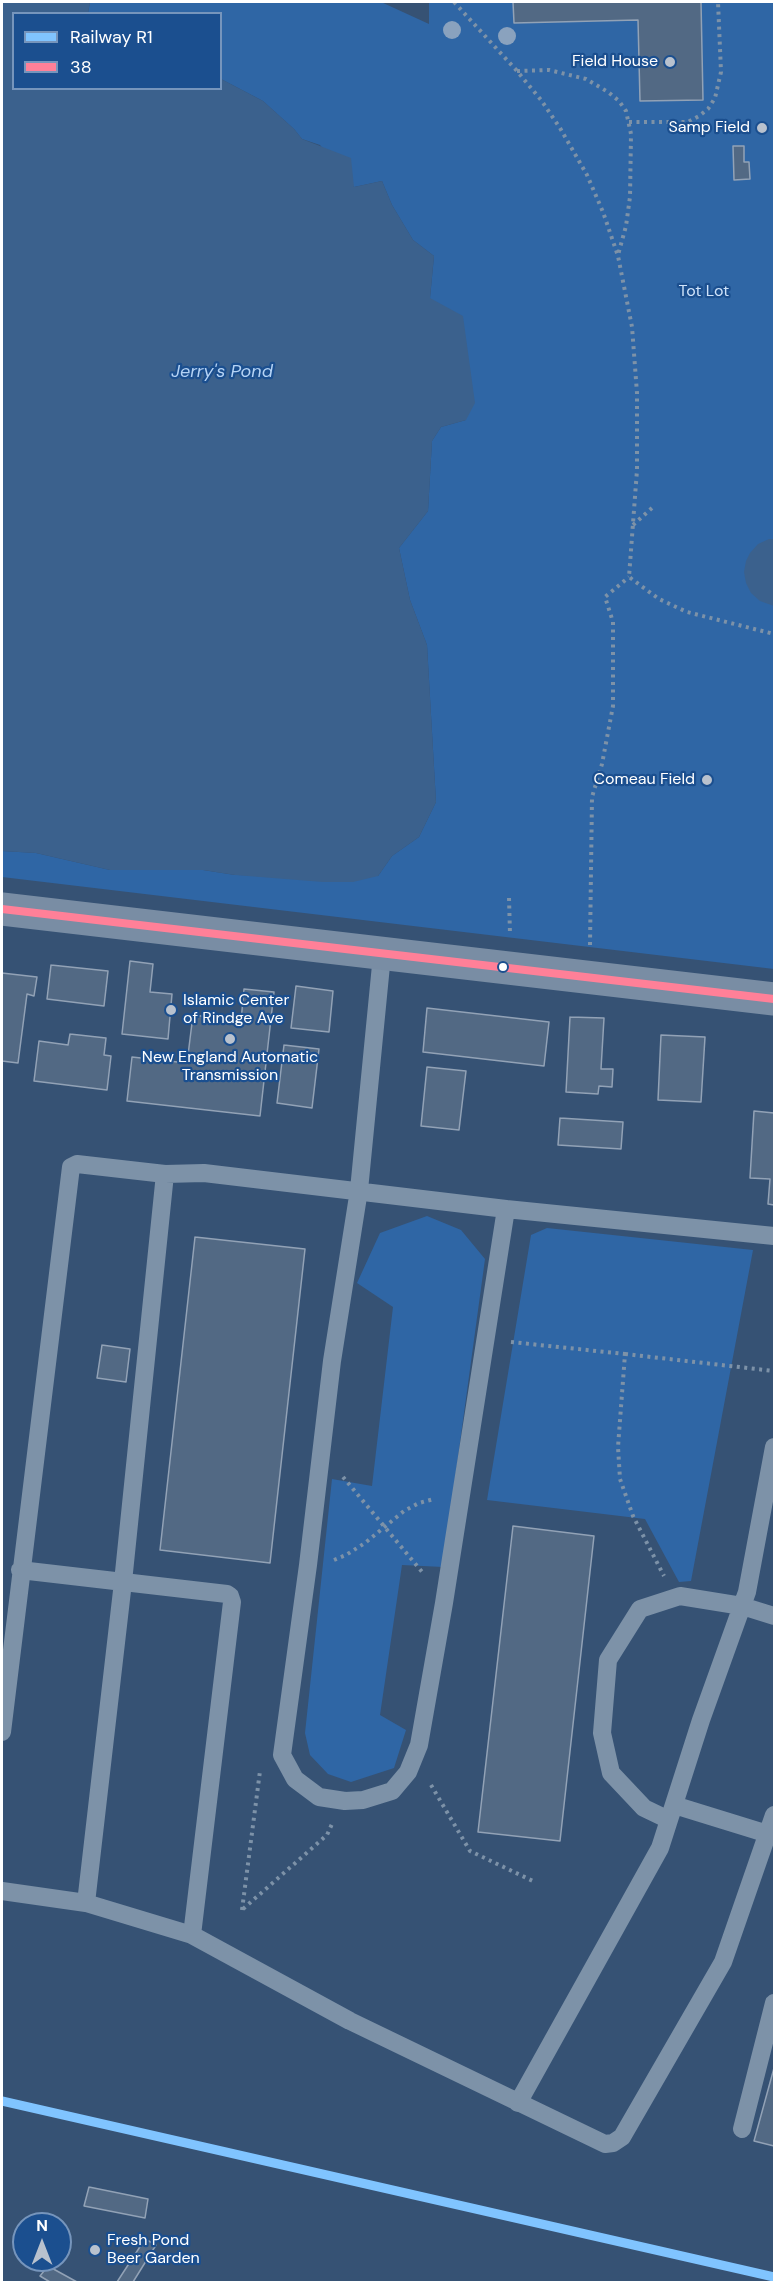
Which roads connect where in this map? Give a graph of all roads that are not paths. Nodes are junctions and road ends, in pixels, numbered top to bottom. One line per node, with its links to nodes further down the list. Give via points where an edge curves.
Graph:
1 (2, 909): 2 (street)
2 (382, 954): 3 (street); 5 (lane)
3 (774, 999)
4 (165, 1174): 5 (lane, via 204,1173); 9 (lane, via 77,1164 69,1171); 10 (lane)
5 (359, 1190): 6 (lane); 6 (lane, via 331,1372 282,1755 295,1779 319,1797 345,1801 392,1791 408,1772 419,1745)
6 (506, 1209): 7 (lane)
7 (774, 1236)
8 (774, 1447): 11 (lane)
9 (20, 1570): 10 (lane); 13 (lane)
10 (123, 1582): 18 (lane); 19 (lane, via 227,1594 232,1602)
11 (742, 1606): 12 (lane); 14 (lane); 14 (lane, via 680,1596 640,1608 608,1660 602,1733 611,1773 644,1808)
12 (774, 1616)
13 (2, 1732)
14 (671, 1812): 16 (lane); 21 (lane, via 660,1848)
15 (774, 1815): 16 (lane)
16 (768, 1834): 21 (lane, via 723,1962 622,2137 604,2144)
17 (2, 1891): 18 (lane)
18 (86, 1903): 19 (lane)
19 (192, 1935): 21 (lane, via 350,2021)
20 (774, 2003): 22 (lane)
21 (518, 2103)
22 (742, 2128)

